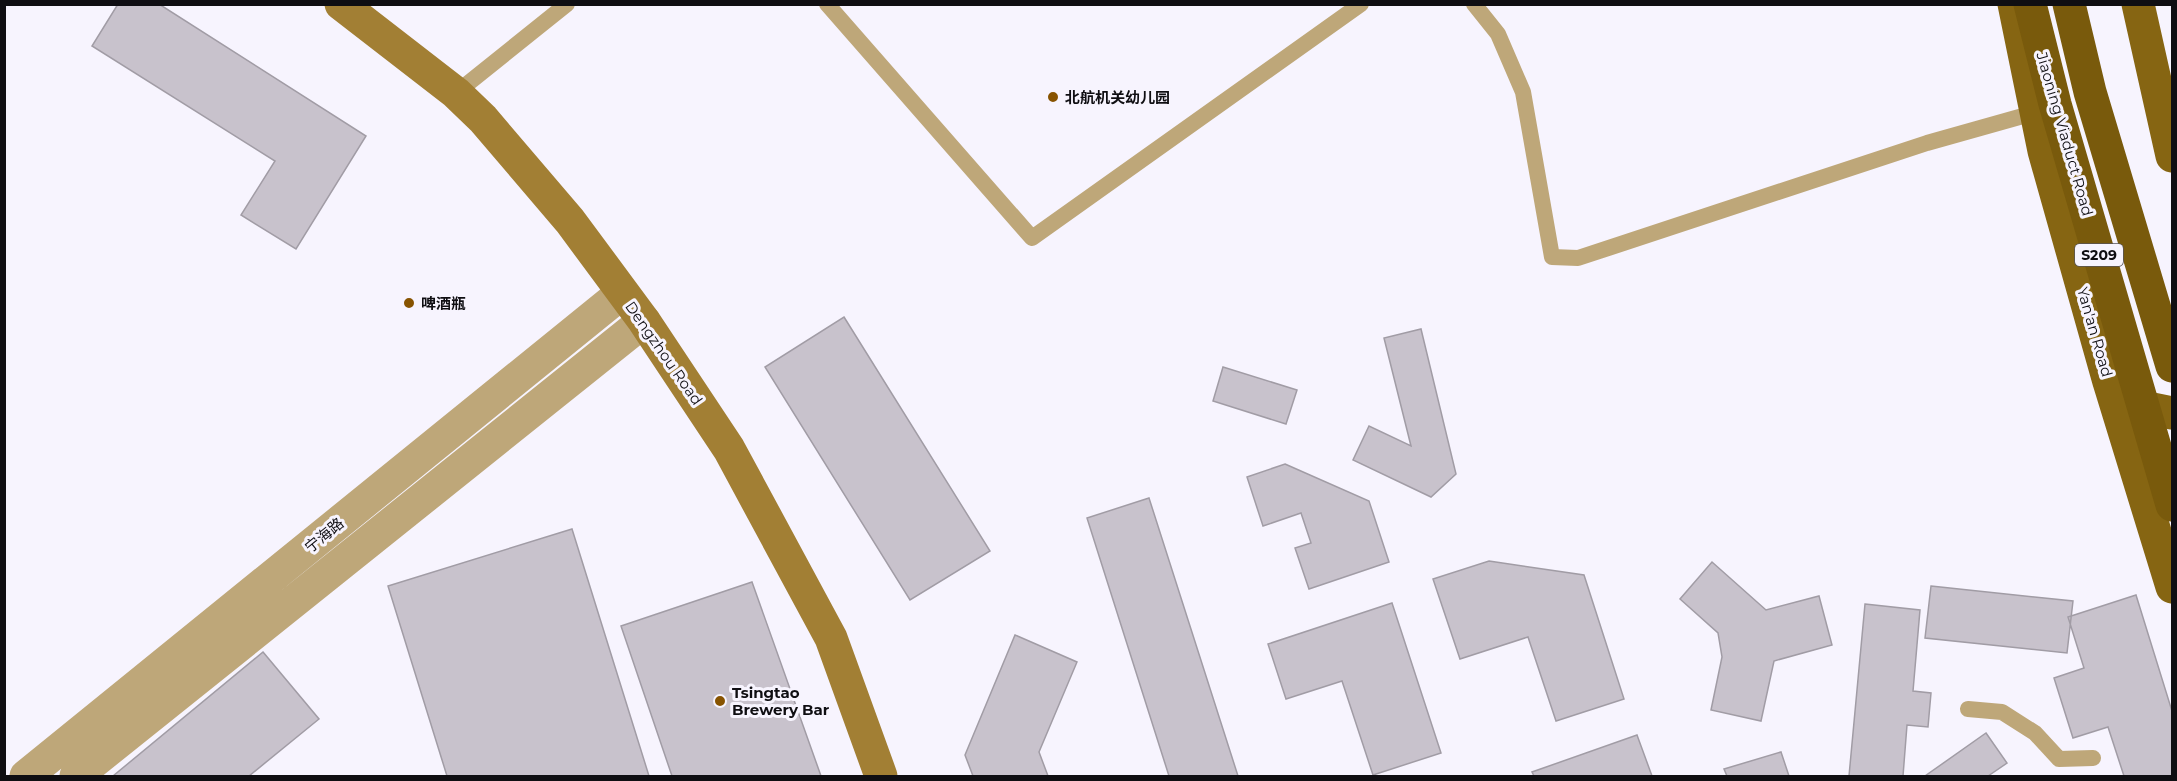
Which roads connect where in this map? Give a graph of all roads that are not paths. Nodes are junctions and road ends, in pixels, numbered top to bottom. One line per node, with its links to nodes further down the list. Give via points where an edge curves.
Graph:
1 (341, 4): 10 (main road, Dengzhou Road)
2 (567, 4): 10 (lane)
3 (827, 4): 4 (lane, via 1032,238)
4 (1361, 4)
5 (1474, 4): 11 (lane, via 1498,34 1523,92 1552,257 1578,258 1927,143)
6 (2014, 4): 11 (main road, Yan'an Road)
7 (2030, 4): 18 (highway, Jiaoning Viaduct Road / S209, bridge, via 2055,104)
8 (2069, 4): 15 (highway, S209, via 2090,92)
9 (2138, 4): 12 (main road)
10 (456, 93): 13 (main road, Dengzhou Road, via 570,221)
11 (2037, 112): 16 (main road, Yan'an Road, via 2044,151)
12 (2172, 156)
13 (622, 293): 14 (main road, Dengzhou Road); 22 (street, 宁海路)
14 (644, 321): 23 (street); 24 (main road, Dengzhou Road, via 729,449 831,638)
15 (2172, 366)
16 (2109, 382): 17 (main road, via 2123,403); 19 (main road, Yan'an Road)
17 (2172, 413)
18 (2172, 505)
19 (2172, 587)
20 (1968, 709): 21 (lane, via 2002,712 2035,733 2059,759)
21 (2093, 758)
22 (26, 777)
23 (76, 777)
24 (881, 777)

